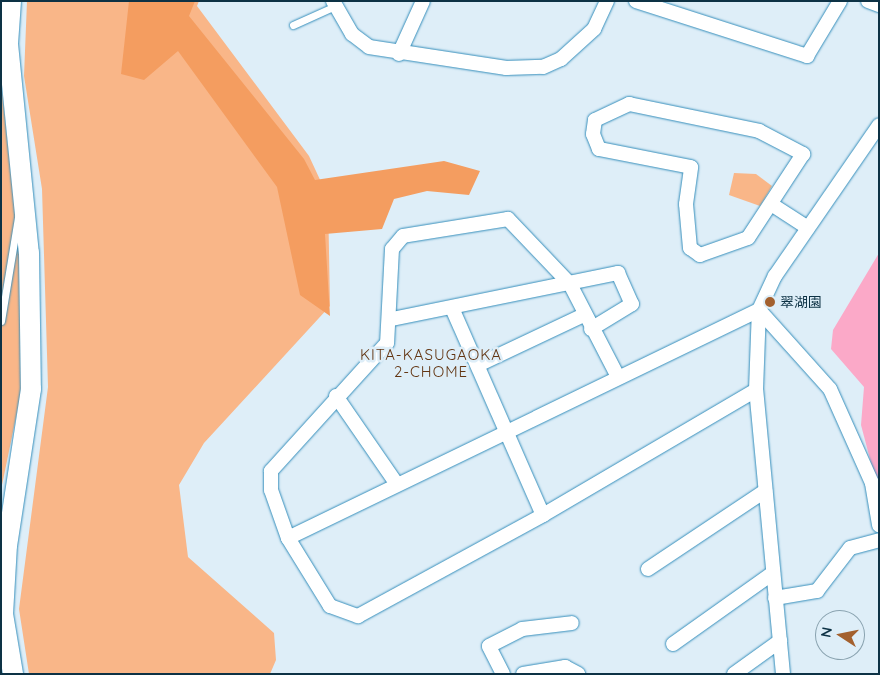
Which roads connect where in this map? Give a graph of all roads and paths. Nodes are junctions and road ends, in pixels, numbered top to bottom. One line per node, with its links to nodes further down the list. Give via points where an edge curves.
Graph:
1 (11, 1): 12 (street, via 8,44)
2 (423, 1): 10 (street)
3 (607, 1): 10 (street, via 580,45 544,68 506,68)
4 (636, 1): 5 (street, via 807,56)
5 (840, 1)
6 (868, 1): 8 (street)
7 (334, 4): 9 (lane); 10 (street, via 352,34 369,47)
8 (879, 5)
9 (293, 25)
10 (398, 54)
11 (879, 126): 14 (street)
12 (25, 197): 20 (lane, via 13,227); 33 (street, via 31,389)
13 (771, 204): 13 (street, via 748,238 700,255 690,248 686,204 691,167 599,149 592,134 595,120 629,104 759,131 803,154); 14 (street)
14 (808, 228): 17 (street, via 775,276)
15 (570, 284): 16 (street); 18 (street); 19 (street, via 508,219 403,236 392,249); 21 (street, via 618,273 632,304)
16 (452, 308): 19 (street); 22 (street)
17 (759, 310): 23 (street); 24 (street); 30 (street, via 830,389 872,483)
18 (584, 315): 21 (street); 22 (street)
19 (392, 319): 25 (street, via 388,343)
20 (1, 322)
21 (592, 329): 23 (street)
22 (478, 366): 26 (street)
23 (616, 375): 26 (street)
24 (756, 390): 28 (street); 29 (street)
25 (336, 396): 27 (street); 31 (street, via 271,471 271,490)
26 (506, 430): 27 (street); 29 (street)
27 (396, 483): 31 (street)
28 (765, 491): 34 (street); 35 (street)
29 (543, 515): 31 (street, via 358,616 330,606)
30 (879, 525)
31 (288, 538)
32 (879, 540): 36 (street, via 850,548 817,592)
33 (4, 546): 40 (street, via 3,614)
34 (648, 570)
35 (772, 573): 36 (street); 39 (street)
36 (775, 598): 38 (street)
37 (572, 623): 41 (street, via 522,629 489,646)
38 (780, 641): 44 (street); 45 (street)
39 (673, 644)
40 (12, 674)
41 (503, 674)
42 (523, 674): 43 (street, via 564,667)
43 (578, 674)
44 (734, 674)
45 (783, 674)

